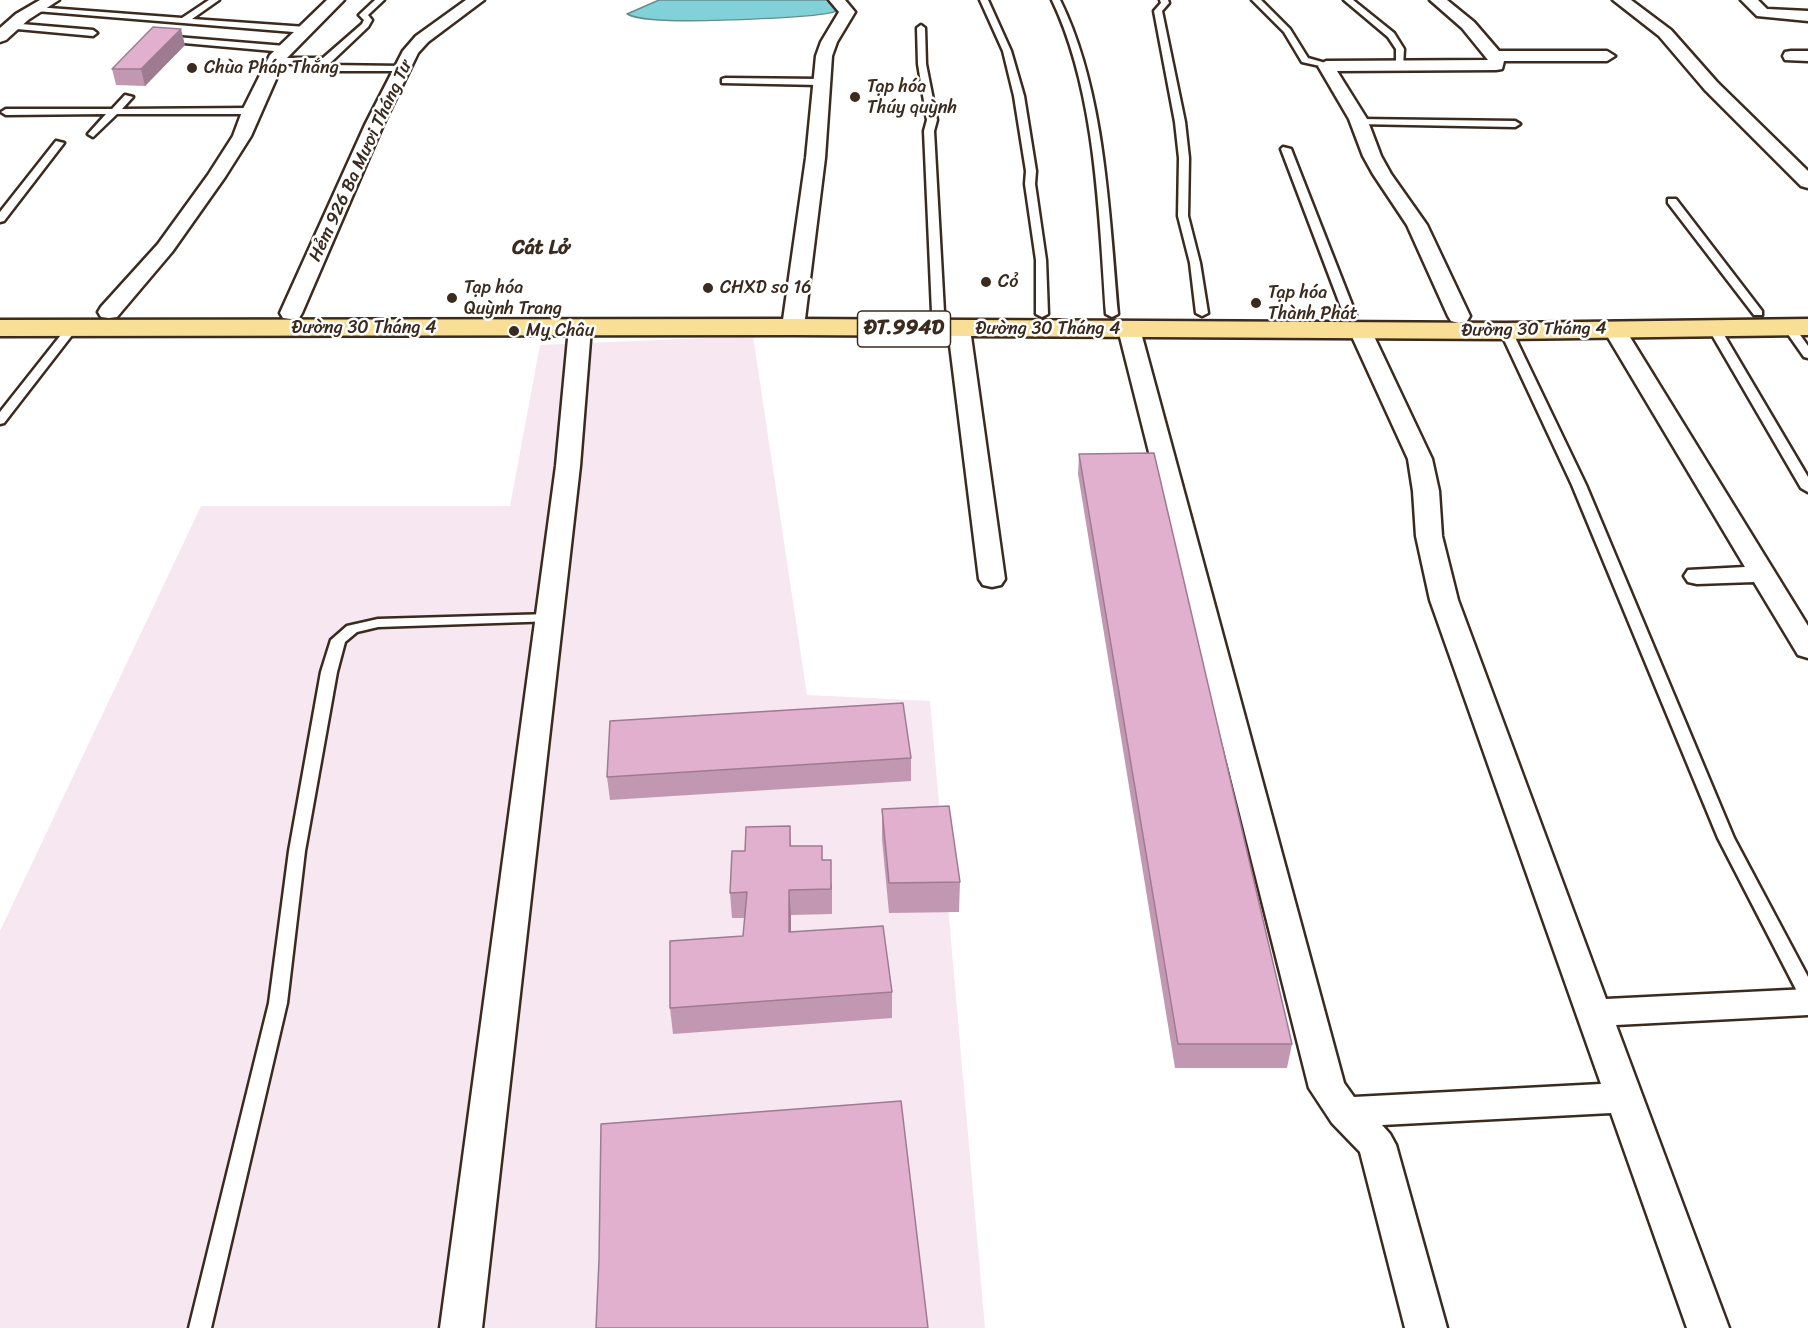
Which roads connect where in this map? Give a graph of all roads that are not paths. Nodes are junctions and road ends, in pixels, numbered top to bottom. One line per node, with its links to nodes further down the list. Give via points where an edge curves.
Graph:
1 (51, 0): 15 (street)
2 (215, 0): 17 (lane)
3 (336, 0): 19 (street)
4 (380, 0): 25 (lane, via 363,15 368,20 365,25)
5 (476, 0): 28 (street, Hẻm 926 Ba Mươi Tháng Tư, via 422,39)
6 (837, 0): 30 (street, via 847,12 846,20 829,40)
7 (984, 0): 49 (lane, via 1007,51 1019,96 1041,260)
8 (1056, 0): 53 (lane, via 1071,31 1082,70)
9 (1164, 0): 47 (lane, via 1166,3 1158,11 1180,122 1183,216)
10 (1256, 0): 27 (lane, via 1287,31 1305,60)
11 (1348, 0): 26 (lane, via 1391,35 1400,49)
12 (1438, 0): 23 (street, via 1468,25)
13 (1622, 0): 40 (street, via 1665,33 1711,86)
14 (1749, 0): 16 (street, via 1763,13)
15 (36, 9): 17 (lane); 20 (street)
16 (1808, 16)
17 (186, 19): 19 (lane); 22 (lane, via 158,38)
18 (921, 28): 44 (lane, via 922,64 932,120 929,131)
19 (306, 30): 22 (street)
20 (5, 32): 21 (lane)
21 (93, 33)
22 (280, 55): 25 (lane); 32 (street)
23 (1494, 56): 24 (street); 26 (street, via 1496,65)
24 (1607, 56)
25 (325, 61): 28 (lane, via 322,68)
26 (1400, 65): 27 (street)
27 (1326, 66): 35 (street)
28 (402, 69): 46 (street, Hẻm 926 Ba Mươi Tháng Tư)
29 (725, 81): 30 (lane)
30 (820, 82): 52 (street, via 818,132)
31 (128, 97): 34 (lane)
32 (251, 111): 34 (lane); 43 (street, via 242,136 216,177 165,248)
33 (6, 112): 34 (lane)
34 (114, 112): 37 (lane)
35 (1360, 122): 36 (lane); 50 (street, via 1372,156 1412,215)
36 (1515, 124)
37 (93, 134)
38 (59, 143): 42 (lane)
39 (1286, 149): 54 (lane)
40 (1808, 182)
41 (1672, 201): 48 (lane)
42 (0, 219)
43 (109, 312): 45 (main road, Đường 30 Tháng 4 / ĐT.994D); 46 (main road, Đường 30 Tháng 4 / ĐT.994D)
44 (938, 312): 49 (main road, Đường 30 Tháng 4 / ĐT.994D); 52 (main road, Đường 30 Tháng 4 / ĐT.994D)
45 (0, 313)
46 (291, 313): 51 (main road, Đường 30 Tháng 4 / ĐT.994D)
47 (1202, 313): 53 (main road, Đường 30 Tháng 4 / ĐT.994D); 54 (main road, Đường 30 Tháng 4 / ĐT.994D)
48 (1758, 313): 50 (main road, Đường 30 Tháng 4 / ĐT.994D); 55 (main road, Đường 30 Tháng 4 / ĐT.994D)
49 (1042, 314): 53 (main road, Đường 30 Tháng 4 / ĐT.994D)
50 (1459, 316): 54 (main road, Đường 30 Tháng 4 / ĐT.994D)
51 (581, 320): 52 (main road, Đường 30 Tháng 4 / ĐT.994D); 57 (main road, Đường 30 Tháng 4 / ĐT.994D); 68 (street)
52 (794, 320): 59 (main road, Đường 30 Tháng 4 / ĐT.994D)
53 (1121, 321): 54 (main road, Đường 30 Tháng 4 / ĐT.994D); 59 (main road, Đường 30 Tháng 4 / ĐT.994D); 74 (street, via 1327,1088)
54 (1355, 322): 61 (main road, Đường 30 Tháng 4 / ĐT.994D); 72 (street, via 1419,459 1429,536 1443,600)
55 (1802, 322): 58 (main road, Đường 30 Tháng 4 / ĐT.994D); 62 (lane)
56 (0, 328): 57 (main road, Đường 30 Tháng 4 / ĐT.994D)
57 (72, 328): 63 (lane)
58 (1714, 328): 60 (main road, Đường 30 Tháng 4 / ĐT.994D); 64 (lane)
59 (959, 329): 67 (street)
60 (1614, 329): 61 (main road, Đường 30 Tháng 4 / ĐT.994D); 65 (street)
61 (1506, 331): 70 (lane, via 1579,485 1726,838)
62 (1808, 354)
63 (0, 420)
64 (1808, 488)
65 (1763, 574): 66 (street); 69 (street)
66 (1697, 576)
67 (992, 579)
68 (550, 618): 75 (lane, via 378,623 352,630 338,640 297,851 278,1003); 76 (street)
69 (1808, 649)
70 (1808, 994)
71 (1808, 1002): 72 (street)
72 (1595, 1013): 73 (street)
73 (1624, 1097): 74 (street); 78 (street)
74 (1345, 1112): 77 (street, via 1377,1145)
75 (200, 1328)
76 (461, 1328)
77 (1426, 1328)
78 (1708, 1328)

